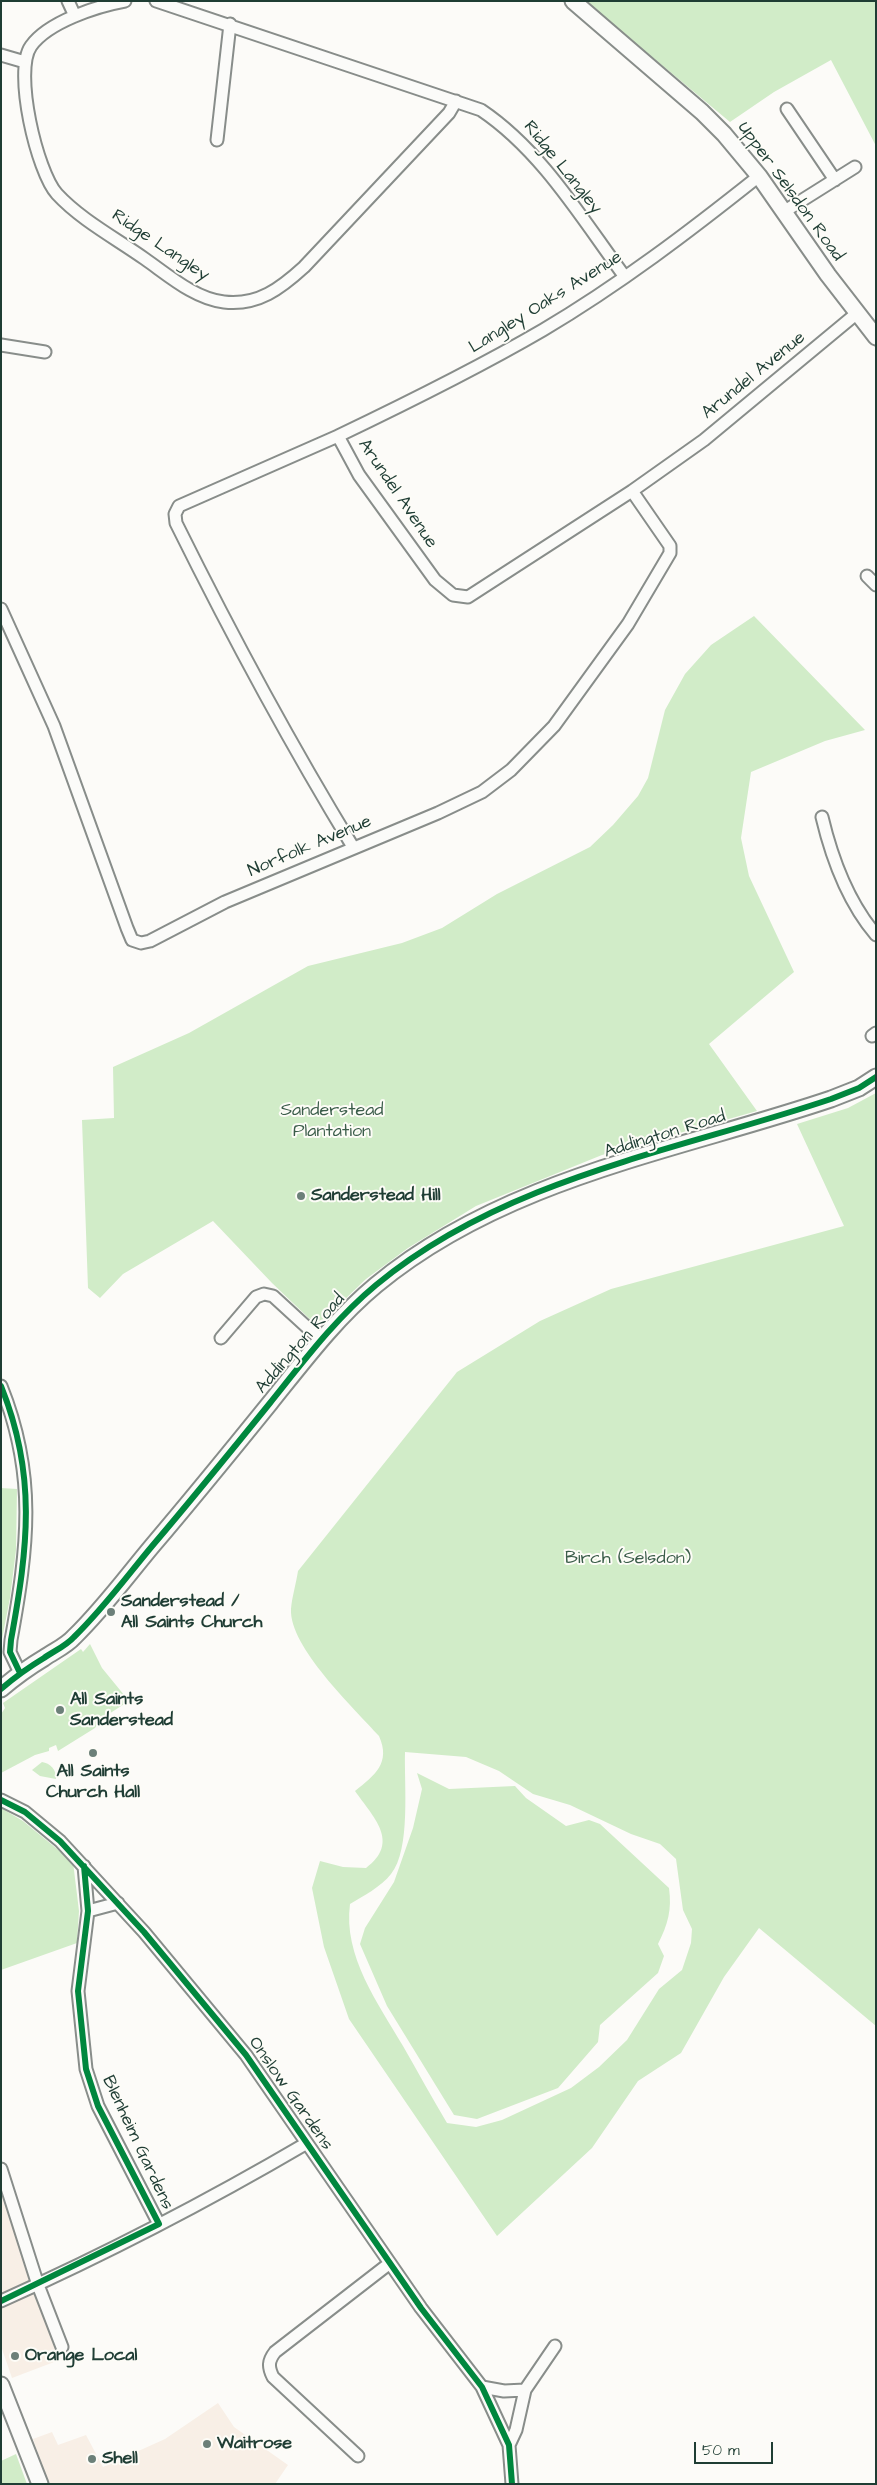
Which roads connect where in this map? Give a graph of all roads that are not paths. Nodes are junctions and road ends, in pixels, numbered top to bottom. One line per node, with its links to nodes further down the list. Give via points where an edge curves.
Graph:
1 (68, 1): 5 (street)
2 (125, 1): 5 (street, Ridge Langley)
3 (156, 1): 6 (street, Ridge Langley)
4 (573, 1): 13 (main road, Upper Selsdon Road, via 702,112)
5 (75, 16): 8 (street, Ridge Langley, via 36,39)
6 (230, 24): 9 (street, Ridge Langley, via 304,52); 11 (street)
7 (1, 55): 8 (street)
8 (25, 62): 9 (street, Ridge Langley, via 28,113 37,156 46,179 57,194 167,274 203,297 223,302 242,302 279,289 449,113)
9 (456, 101): 16 (street, Ridge Langley, via 481,110 505,126 548,173)
10 (787, 108): 14 (street)
11 (217, 140)
12 (855, 167): 14 (street)
13 (759, 176): 15 (main road, Upper Selsdon Road); 16 (street, Langley Oaks Avenue)
14 (835, 180): 15 (street)
15 (785, 211): 17 (main road, Upper Selsdon Road)
16 (624, 277): 21 (street, Langley Oaks Avenue, via 544,329 471,370)
17 (856, 314): 18 (main road, Upper Selsdon Road); 22 (street, Arundel Avenue, via 704,440)
18 (876, 337)
19 (1, 345): 20 (street)
20 (45, 352)
21 (338, 436): 22 (street, Arundel Avenue, via 359,475 435,580 453,595 461,597 480,590); 27 (street, Arundel Avenue, via 187,501 175,514 176,523 264,695)
22 (632, 492): 27 (street, Norfolk Avenue, via 670,546 670,553 628,624 554,726 511,770 482,792 438,814)
23 (867, 576): 24 (street)
24 (876, 585)
25 (1, 609): 27 (street, Norfolk Avenue, via 54,726 132,940 150,942 225,902)
26 (822, 817): 28 (street, via 830,849 846,886 861,918)
27 (354, 847)
28 (876, 935)
29 (876, 1077): 31 (main road, Addington Road, via 832,1100 600,1170 550,1187 481,1217 414,1257 377,1284)
30 (221, 1338): 31 (street, via 256,1297 264,1294 273,1296)
31 (321, 1340): 33 (main road, Addington Road, via 109,1600 72,1640)
32 (1, 1386): 33 (street, via 17,1429 26,1486 25,1550 10,1652)
33 (20, 1673): 34 (main road, Addington Road)
34 (1, 1689)
35 (1, 1800): 36 (street, Onslow Gardens, via 25,1812)
36 (84, 1866): 37 (street, Onslow Gardens); 38 (street, Blenheim Gardens)
37 (118, 1903): 38 (street); 39 (street, Onslow Gardens, via 246,2056)
38 (88, 1911): 41 (street, Blenheim Gardens, via 78,1991 86,2069 98,2106)
39 (307, 2143): 41 (street); 42 (street, Onslow Gardens)
40 (1, 2169): 43 (street)
41 (159, 2224): 43 (street)
42 (390, 2263): 48 (street, Onslow Gardens); 51 (street, via 269,2360 273,2377)
43 (38, 2285): 44 (street); 46 (street)
44 (1, 2301)
45 (555, 2346): 49 (street)
46 (62, 2347)
47 (1, 2385): 52 (main road)
48 (482, 2387): 49 (street); 50 (street, Onslow Gardens)
49 (525, 2390): 50 (street, via 516,2430)
50 (508, 2445): 53 (street)
51 (358, 2456)
52 (40, 2484)
53 (512, 2484)

